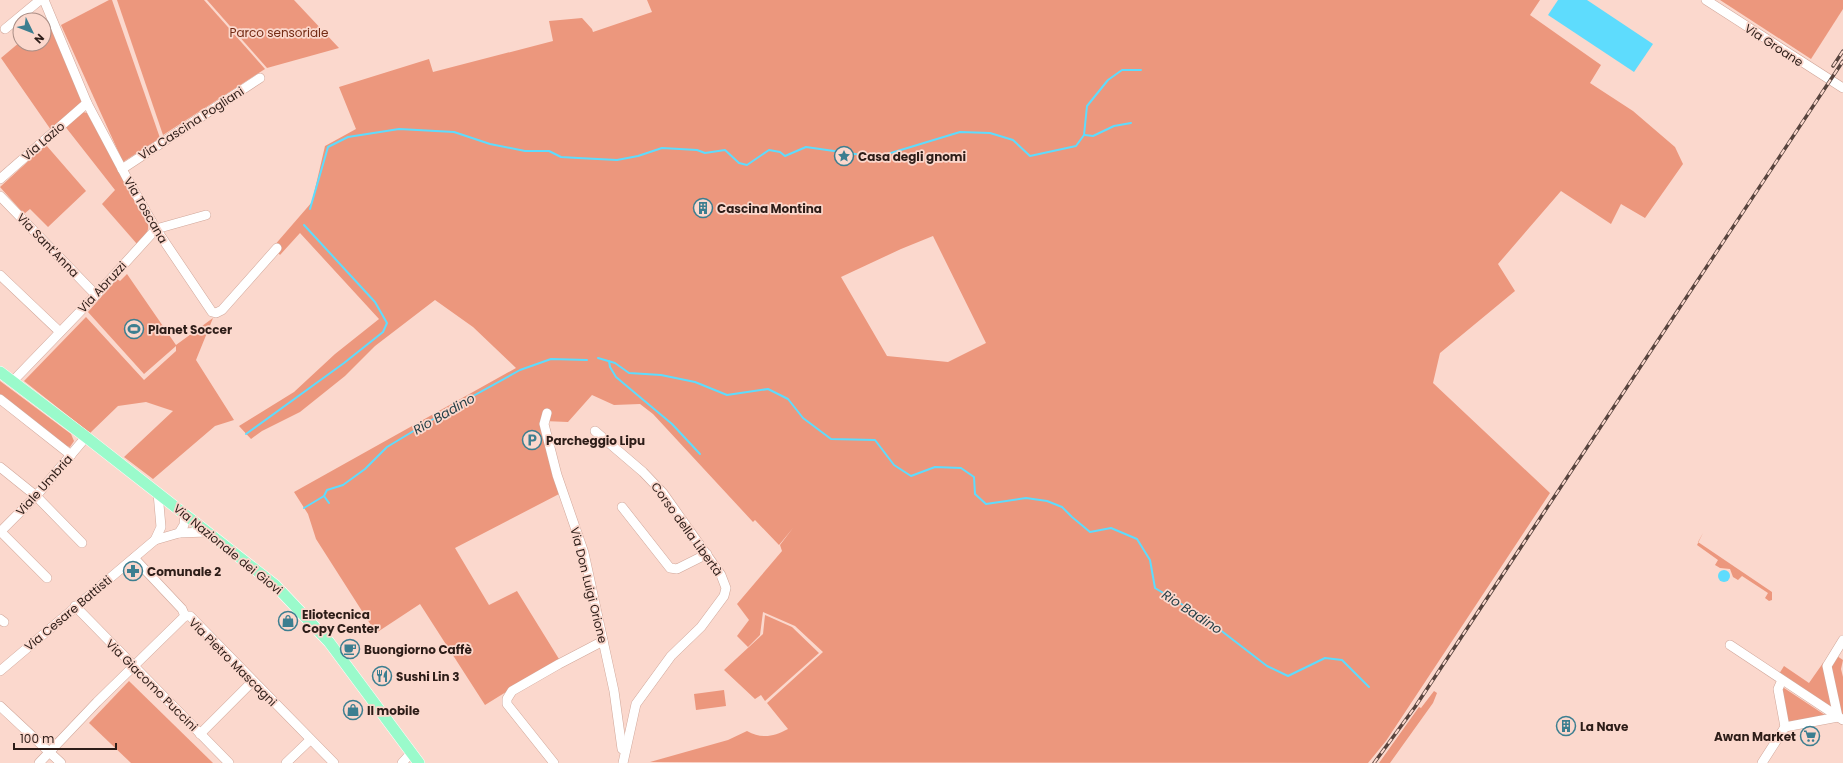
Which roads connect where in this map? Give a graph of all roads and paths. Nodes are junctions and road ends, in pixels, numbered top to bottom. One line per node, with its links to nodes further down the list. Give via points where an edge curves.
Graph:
1 (40, 0): 4 (street)
2 (44, 0): 7 (street, Via Toscana)
3 (1706, 0): 6 (street, Via Groane)
4 (5, 29)
5 (260, 78): 8 (street, Via Cascina Pogliani)
6 (1843, 88)
7 (87, 103): 8 (street, Via Toscana); 9 (street, Via Lazio)
8 (122, 169): 12 (street, Via Toscana)
9 (0, 179)
10 (0, 196): 15 (street, Via Sant'Anna)
11 (206, 215): 12 (street)
12 (156, 229): 13 (street, Via Toscana, via 212,312 216,313 222,310); 15 (street, Via Abruzzi)
13 (277, 248)
14 (0, 276): 16 (street)
15 (96, 295): 16 (street, Via Abruzzi)
16 (60, 332): 18 (street, Via Abruzzi)
17 (0, 372): 18 (main road, Via Nazionale dei Giovi)
18 (12, 382): 22 (main road, Via Nazionale dei Giovi)
19 (0, 399): 23 (street)
20 (547, 413): 42 (street, Via Don Luigi Orione, via 544,424 557,475 584,553)
21 (595, 431): 36 (street, Corso della Libertà, via 629,458 663,493)
22 (86, 436): 23 (street, Viale Umbria); 25 (main road, Via Nazionale dei Giovi)
23 (71, 455): 26 (street, Viale Umbria)
24 (0, 467): 26 (street)
25 (158, 493): 27 (main road, Via Nazionale dei Giovi); 29 (street)
26 (36, 496): 31 (street, Viale Umbria); 35 (street)
27 (175, 507): 29 (street, via 166,510); 30 (main road, Via Nazionale dei Giovi)
28 (622, 507): 36 (street, via 670,568 677,569)
29 (160, 516): 34 (street, via 161,527)
30 (185, 516): 32 (main road, Via Nazionale dei Giovi); 33 (street, via 184,526)
31 (0, 531): 38 (street)
32 (207, 532): 33 (street, Via Cesare Battisti); 54 (main road, Via Nazionale dei Giovi, via 256,568 301,610 329,642)
33 (179, 533): 34 (street, Via Cesare Battisti)
34 (155, 540): 37 (street, Via Cesare Battisti)
35 (82, 543)
36 (707, 554): 55 (street, Corso della Libertà, via 721,575 726,588 724,596 701,627 671,656 636,704)
37 (134, 558): 39 (street, Via Cesare Battisti); 40 (street, Via Pietro Mascagni, via 182,609)
38 (47, 578)
39 (75, 606): 44 (street, Via Giacomo Puccini); 45 (street, Via Cesare Battisti)
40 (185, 616): 44 (street); 47 (street, Via Pietro Mascagni, via 190,616)
41 (1843, 640): 49 (street, via 1827,665)
42 (603, 641): 55 (street, Via Don Luigi Orione, via 618,711); 63 (street, via 512,691 507,699 507,704)
43 (1730, 645): 46 (street)
44 (133, 666): 51 (street, Via Giacomo Puccini); 53 (street)
45 (0, 671)
46 (1782, 680): 49 (street); 50 (street, via 1778,689)
47 (253, 681): 51 (street); 52 (street, Via Pietro Mascagni)
48 (0, 706): 53 (street)
49 (1840, 719): 50 (street)
50 (1786, 727): 64 (street)
51 (200, 734): 58 (street, Via Giacomo Puccini)
52 (310, 740): 59 (street); 60 (street, Via Pietro Mascagni)
53 (50, 752): 56 (street); 57 (street)
54 (411, 753): 61 (street); 62 (main road, Via Nazionale dei Giovi)
55 (623, 762)
56 (39, 763)
57 (61, 763)
58 (229, 763)
59 (286, 763)
60 (334, 763)
61 (402, 763)
62 (419, 763)
63 (554, 763)
64 (1762, 763)

